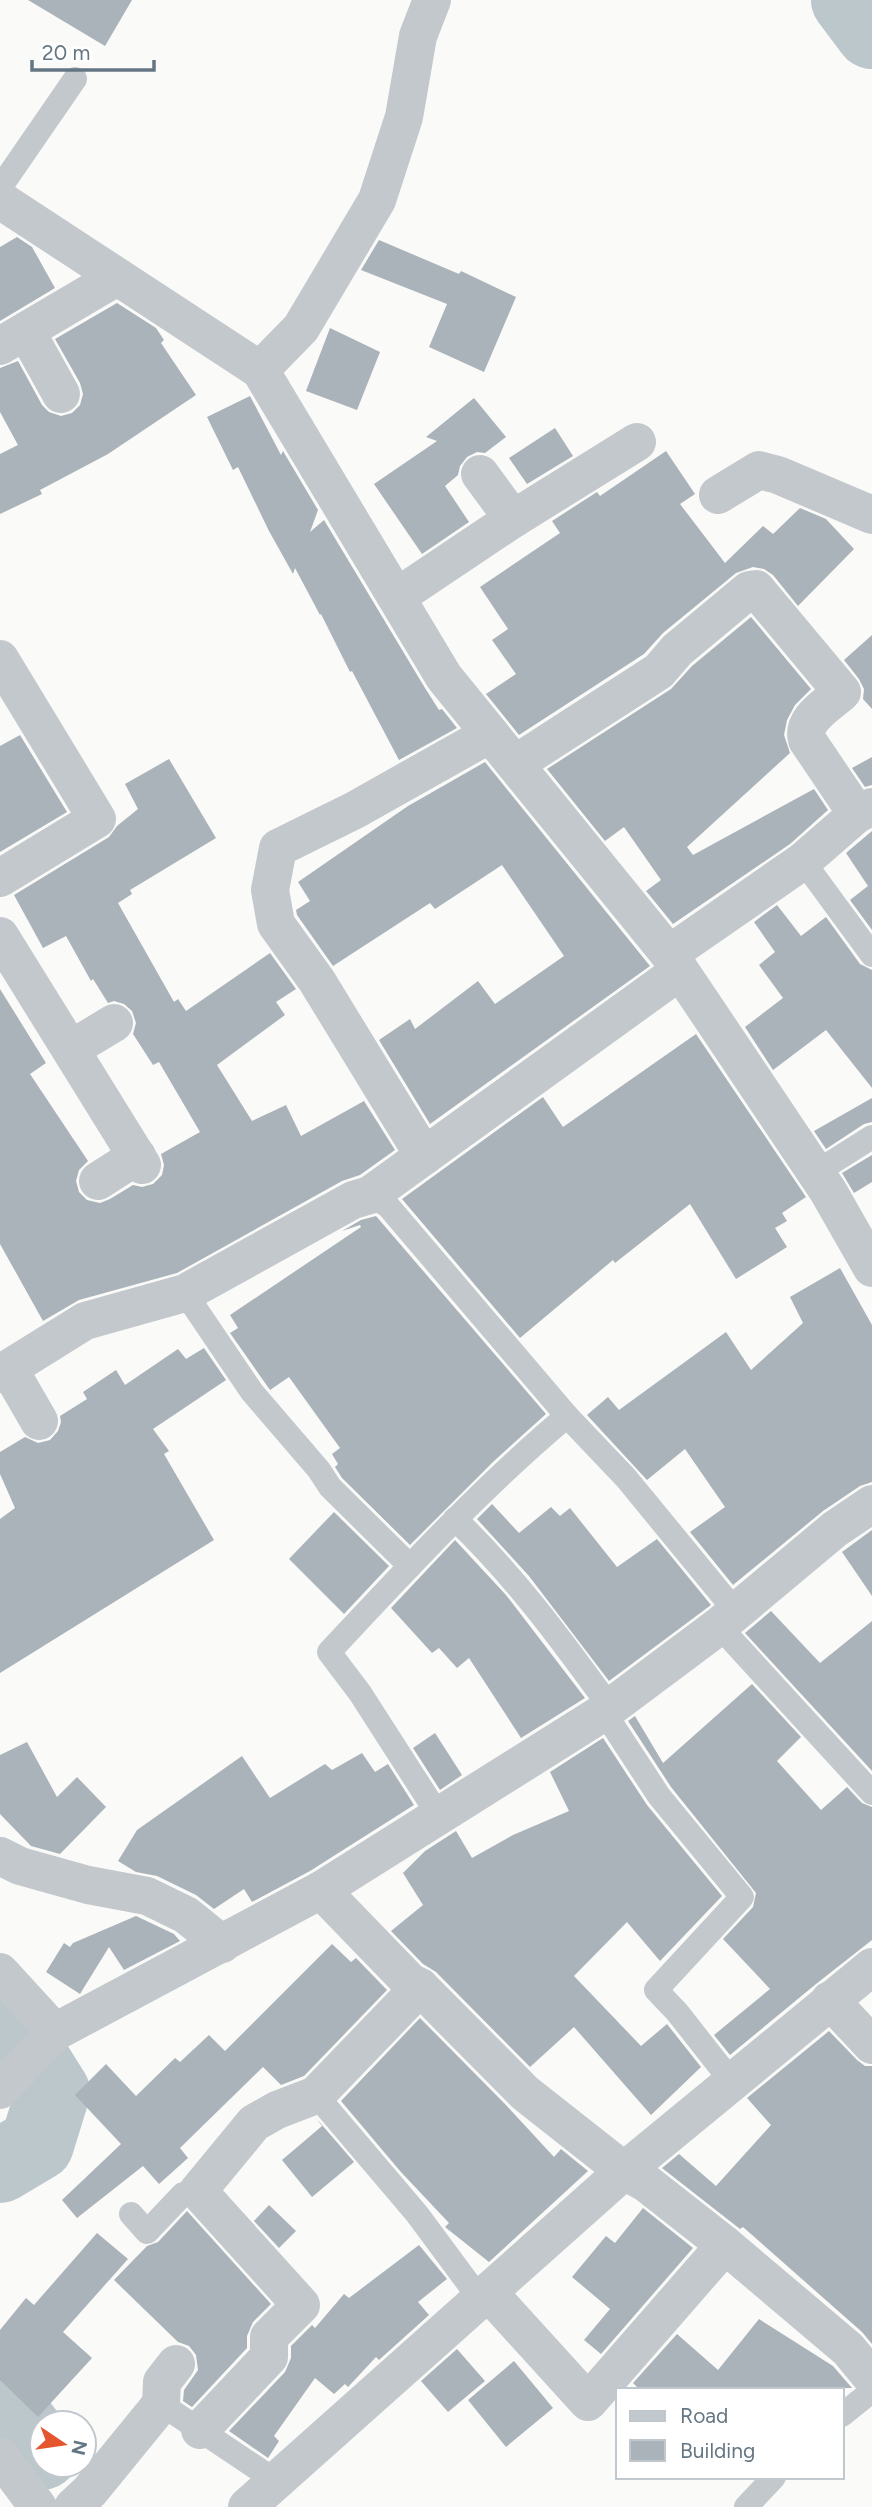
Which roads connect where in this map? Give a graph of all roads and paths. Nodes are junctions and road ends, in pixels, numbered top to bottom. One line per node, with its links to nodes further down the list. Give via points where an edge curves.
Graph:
1 (432, 0): 7 (street, via 418,36 404,117 377,200 301,328)
2 (75, 79): 3 (lane)
3 (0, 188)
4 (0, 200): 5 (street)
5 (117, 276): 6 (street); 7 (street)
6 (13, 338): 8 (street)
7 (260, 370): 14 (street)
8 (61, 394)
9 (637, 442): 13 (street)
10 (481, 474): 13 (street)
11 (718, 495): 12 (street, via 759,470)
12 (872, 515)
13 (513, 519): 14 (street)
14 (398, 596): 16 (street, via 444,677)
15 (0, 659): 20 (street, via 97,819)
16 (491, 734): 17 (street); 27 (street, via 278,848 270,890 276,924 317,981)
17 (515, 764): 18 (street, via 659,671 677,650 755,589 842,692 808,722 805,731 807,740); 23 (street)
18 (864, 810): 19 (street)
19 (803, 861): 22 (lane); 23 (street)
20 (0, 878)
21 (0, 936): 25 (street)
22 (872, 955)
23 (674, 963): 27 (street); 28 (street)
24 (114, 1023): 25 (street)
25 (71, 1049): 29 (street, via 140,1160)
26 (872, 1137): 28 (lane)
27 (424, 1156): 30 (street)
28 (816, 1172): 31 (street)
29 (98, 1181)
30 (370, 1195): 32 (street, via 353,1200); 34 (lane, via 388,1206)
31 (872, 1268)
32 (185, 1293): 33 (street, via 85,1321); 38 (lane, via 253,1392 330,1487)
33 (4, 1371): 35 (street)
34 (567, 1416): 37 (lane); 39 (lane, via 626,1478)
35 (38, 1421)
36 (872, 1504): 39 (street)
37 (455, 1519): 38 (lane); 40 (lane, via 481,1543 577,1662)
38 (410, 1566): 42 (lane, via 329,1652)
39 (727, 1619): 40 (street); 41 (lane)
40 (607, 1710): 42 (street); 52 (lane, via 659,1796 742,1897 656,1990)
41 (872, 1793)
42 (439, 1816): 44 (street)
43 (0, 1856): 45 (street, via 88,1885 147,1896 186,1915)
44 (321, 1890): 45 (street); 48 (street)
45 (222, 1944): 50 (street)
46 (872, 1967): 49 (street)
47 (0, 1972): 50 (street)
48 (420, 1987): 54 (street); 55 (street, via 525,2093)
49 (830, 2000): 51 (street); 52 (street)
50 (55, 2032): 53 (street)
51 (872, 2045)
52 (732, 2082): 55 (street)
53 (0, 2090)
54 (316, 2095): 56 (street, via 254,2123); 59 (lane)
55 (624, 2171): 58 (street); 59 (street)
56 (198, 2191): 57 (lane, via 183,2193 147,2232); 65 (street, via 301,2305 269,2337 269,2357)
57 (131, 2214)
58 (725, 2245): 59 (street, via 588,2402); 61 (street, via 848,2349)
59 (484, 2296): 68 (street)
60 (176, 2364): 63 (street, via 162,2382)
61 (872, 2378)
62 (872, 2390): 64 (lane)
63 (161, 2404): 65 (lane); 69 (street)
64 (844, 2412)
65 (200, 2430): 68 (lane)
66 (0, 2456): 70 (street)
67 (772, 2479): 72 (lane)
68 (276, 2481): 71 (street)
69 (82, 2499)
70 (38, 2507)
71 (247, 2507)
72 (746, 2507)

